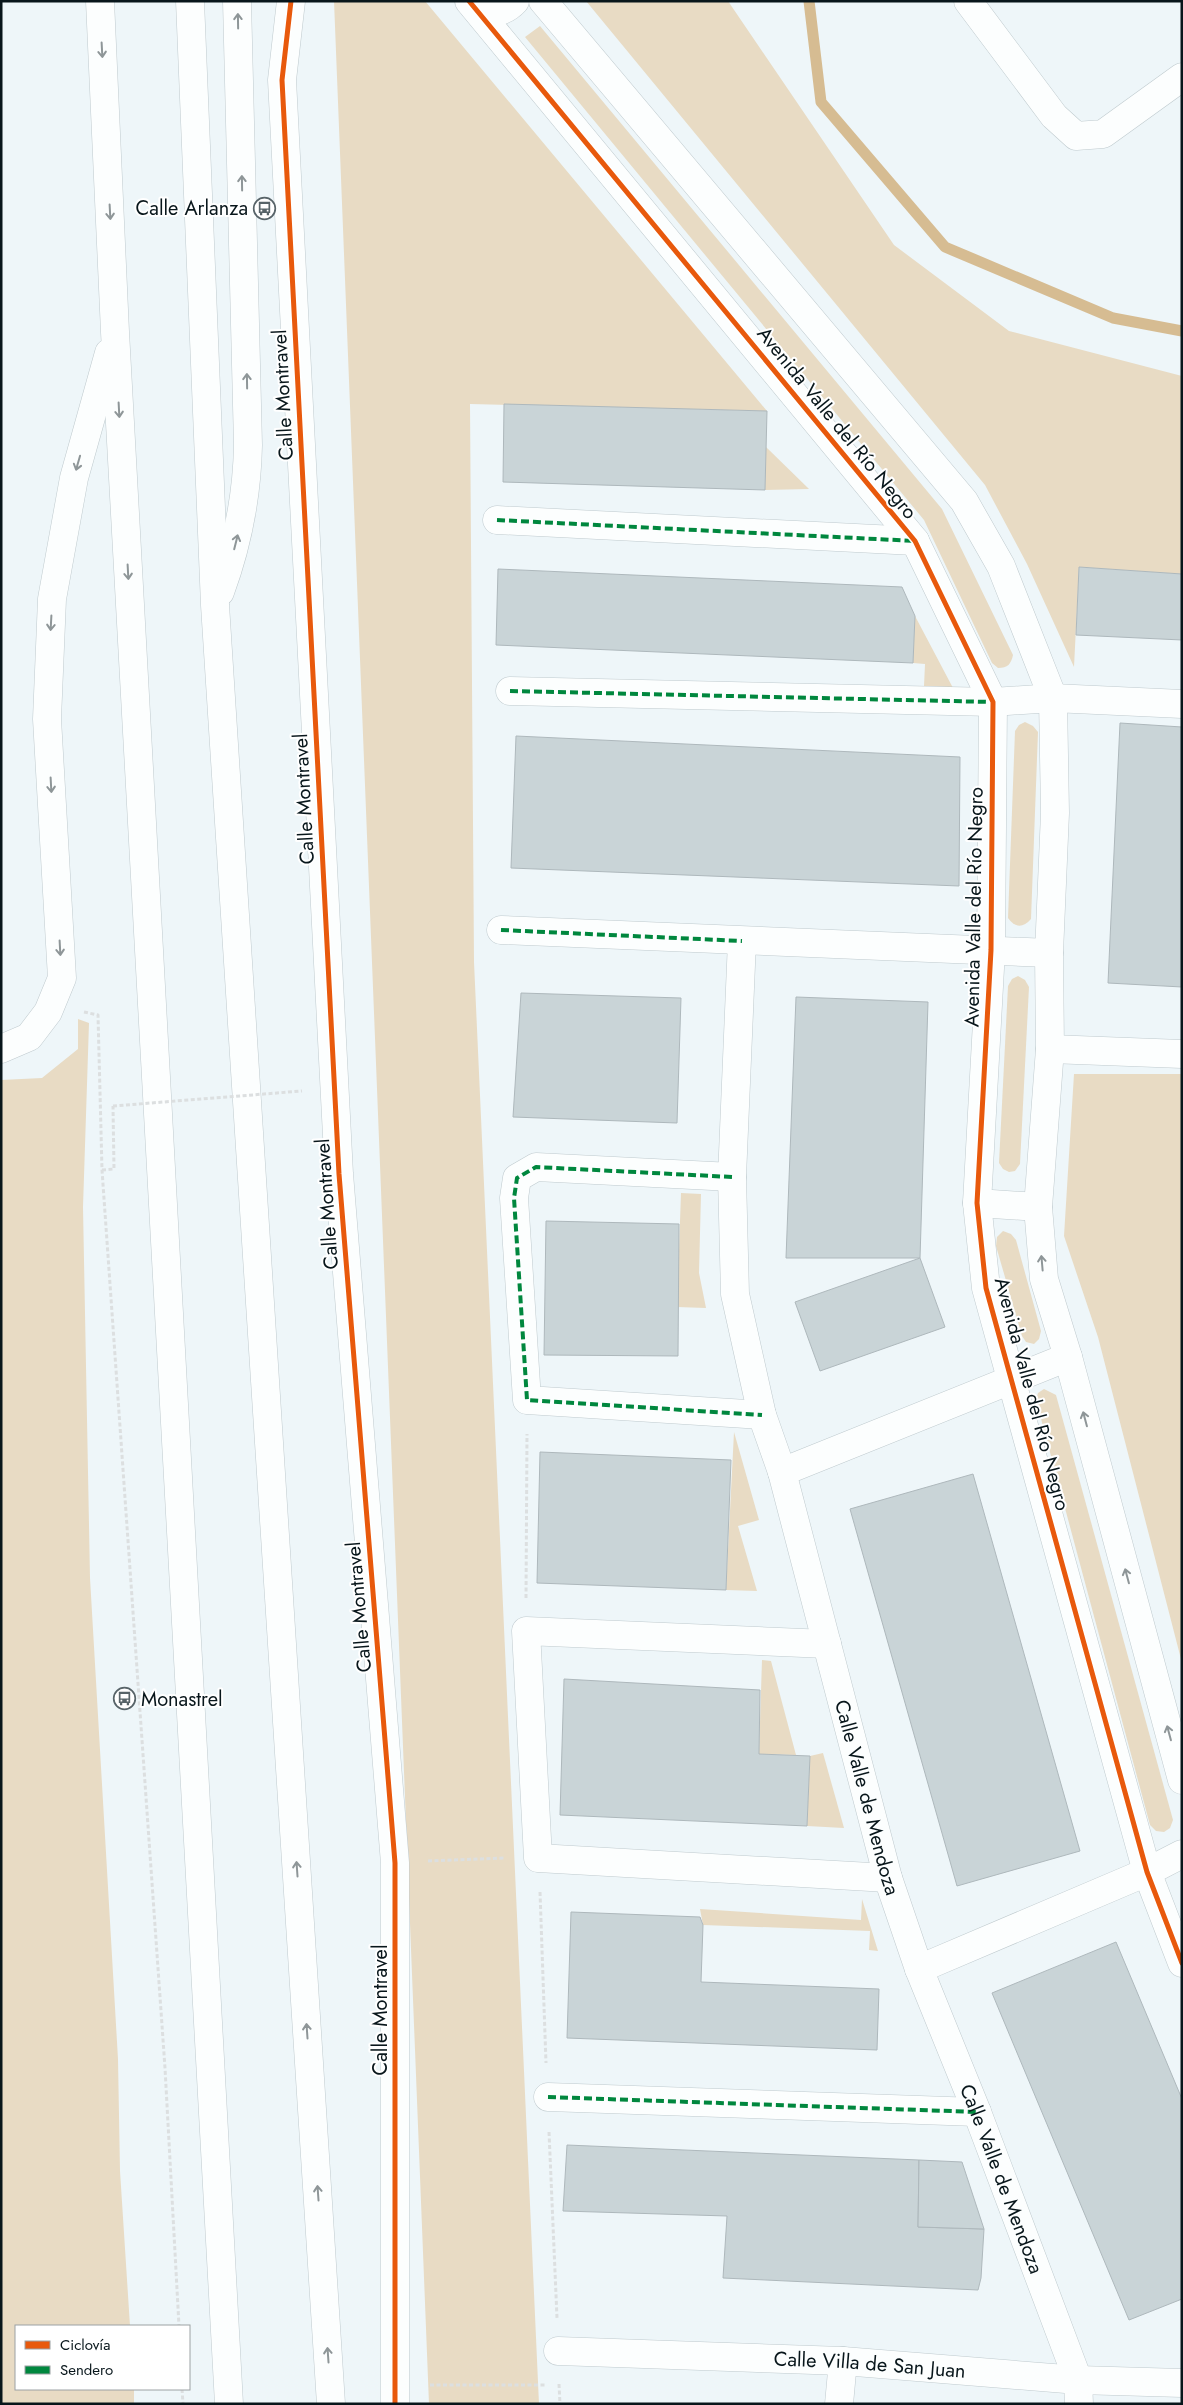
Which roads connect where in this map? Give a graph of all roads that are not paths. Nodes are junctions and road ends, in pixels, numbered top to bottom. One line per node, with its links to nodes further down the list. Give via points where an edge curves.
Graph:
1 (100, 1): 10 (main road, one-way to 10)
2 (190, 1): 13 (main road)
3 (237, 1): 13 (main road, one-way to 3, via 231,563 247,482)
4 (291, 1): 45 (main road, Calle Montravel, via 282,80 339,1174 395,1863)
5 (515, 1): 8 (main road, via 502,11 490,13)
6 (543, 1): 15 (main road, Avenida Valle del Río Negro, via 964,502 1001,566)
7 (968, 1): 9 (main road, via 1054,116 1076,136 1104,134)
8 (473, 6): 12 (main road, Avenida Valle del Río Negro)
9 (1182, 77)
10 (115, 332): 22 (main road, one-way to 22, via 74,478 52,599 46,720 62,978 48,1012 29,1037); 46 (main road, one-way to 46)
11 (497, 520): 12 (main road)
12 (915, 541): 16 (main road, Avenida Valle del Río Negro)
13 (215, 605): 47 (main road, one-way to 13)
14 (510, 691): 16 (main road)
15 (1053, 698): 16 (main road); 17 (main road); 21 (main road, Avenida Valle del Río Negro, via 1055,813)
16 (993, 702): 20 (main road, Avenida Valle del Río Negro)
17 (1182, 704)
18 (501, 930): 19 (main road)
19 (742, 941): 20 (main road); 25 (main road, Calle Valle de Mendoza)
20 (991, 950): 21 (main road); 26 (main road, Avenida Valle del Río Negro)
21 (1049, 953): 23 (main road, Avenida Valle del Río Negro)
22 (1, 1049)
23 (1050, 1049): 24 (main road); 27 (main road, Avenida Valle del Río Negro)
24 (1182, 1054)
25 (732, 1177): 30 (main road, Calle Valle de Mendoza, via 735,1294); 30 (main road, via 536,1167 517,1178 514,1198 527,1400)
26 (977, 1203): 27 (main road); 29 (main road, Avenida Valle del Río Negro, via 986,1288)
27 (1038, 1207): 28 (main road, Avenida Valle del Río Negro, one-way to 27, via 1044,1279)
28 (1068, 1357): 29 (main road); 33 (main road, Avenida Valle del Río Negro, one-way to 28)
29 (1011, 1380): 31 (main road); 35 (main road, Avenida Valle del Río Negro)
30 (762, 1414): 31 (main road, Calle Valle de Mendoza)
31 (782, 1472): 32 (main road, Calle Valle de Mendoza)
32 (827, 1644): 36 (main road, Calle Valle de Mendoza); 36 (main road, via 526,1631 538,1858)
33 (1182, 1780)
34 (1182, 1854): 35 (main road)
35 (1147, 1872): 37 (main road, Avenida Valle del Río Negro); 38 (main road)
36 (888, 1878): 38 (main road, Calle Valle de Mendoza)
37 (1182, 1963)
38 (919, 1969): 40 (main road, Calle Valle de Mendoza)
39 (548, 2097): 40 (main road)
40 (977, 2112): 44 (main road, Calle Valle de Mendoza)
41 (558, 2351): 42 (main road, Calle Villa de San Juan)
42 (843, 2361): 44 (main road, Calle Villa de San Juan); 48 (main road)
43 (1182, 2383): 44 (main road, Calle Villa de San Juan)
44 (1078, 2392)
45 (395, 2395)
46 (229, 2404)
47 (331, 2404)
48 (839, 2404)

